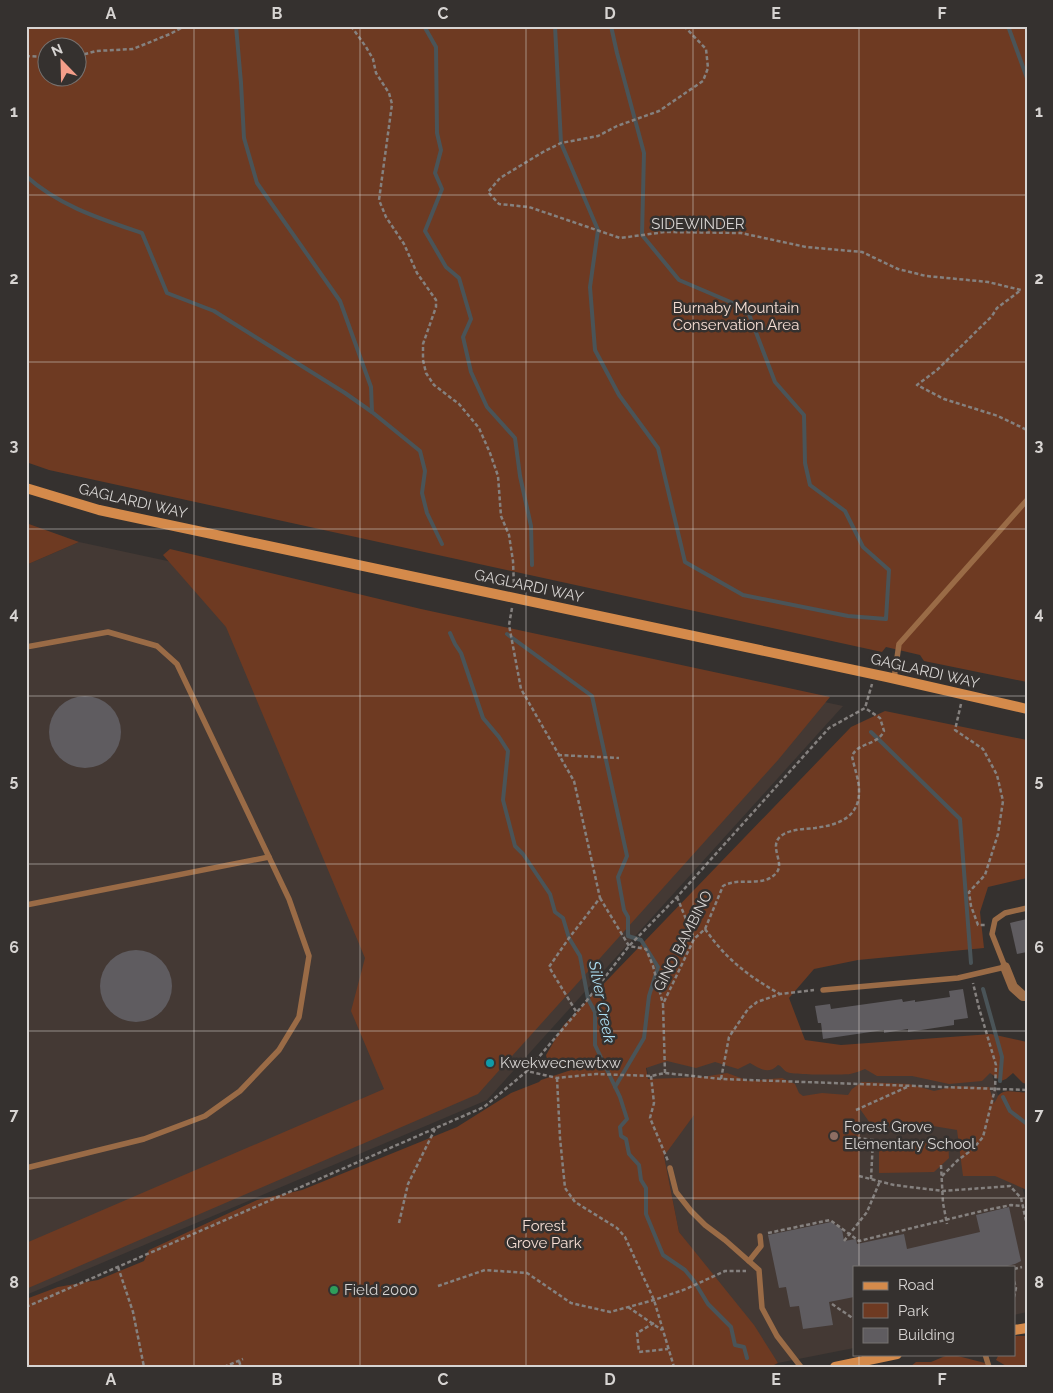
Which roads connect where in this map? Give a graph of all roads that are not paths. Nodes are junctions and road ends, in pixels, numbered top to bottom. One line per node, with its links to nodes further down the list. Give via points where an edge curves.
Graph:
1 (26, 488): 4 (main road, GAGLARDI WAY, via 99,510)
2 (1027, 500): 4 (lane, via 899,644)
3 (26, 647): 6 (lane, via 108,632 157,646 178,664)
4 (894, 679): 5 (main road, GAGLARDI WAY)
5 (1027, 709)
6 (269, 857): 7 (lane); 12 (lane, via 289,899 309,956 299,1017 278,1050 240,1091 205,1116 144,1139)
7 (26, 905)
8 (1027, 908): 9 (lane, via 1006,913 995,920 992,934)
9 (1005, 967): 10 (lane, via 958,978); 11 (street, via 1013,987)
10 (823, 990)
11 (1027, 996)
12 (26, 1168)
13 (670, 1168): 15 (lane, via 676,1192 690,1210)
14 (760, 1236): 15 (lane, via 761,1246)
15 (749, 1262): 17 (lane, via 759,1270 762,1308 777,1336)
16 (888, 1356): 18 (main road)
17 (801, 1367)
18 (836, 1367)

